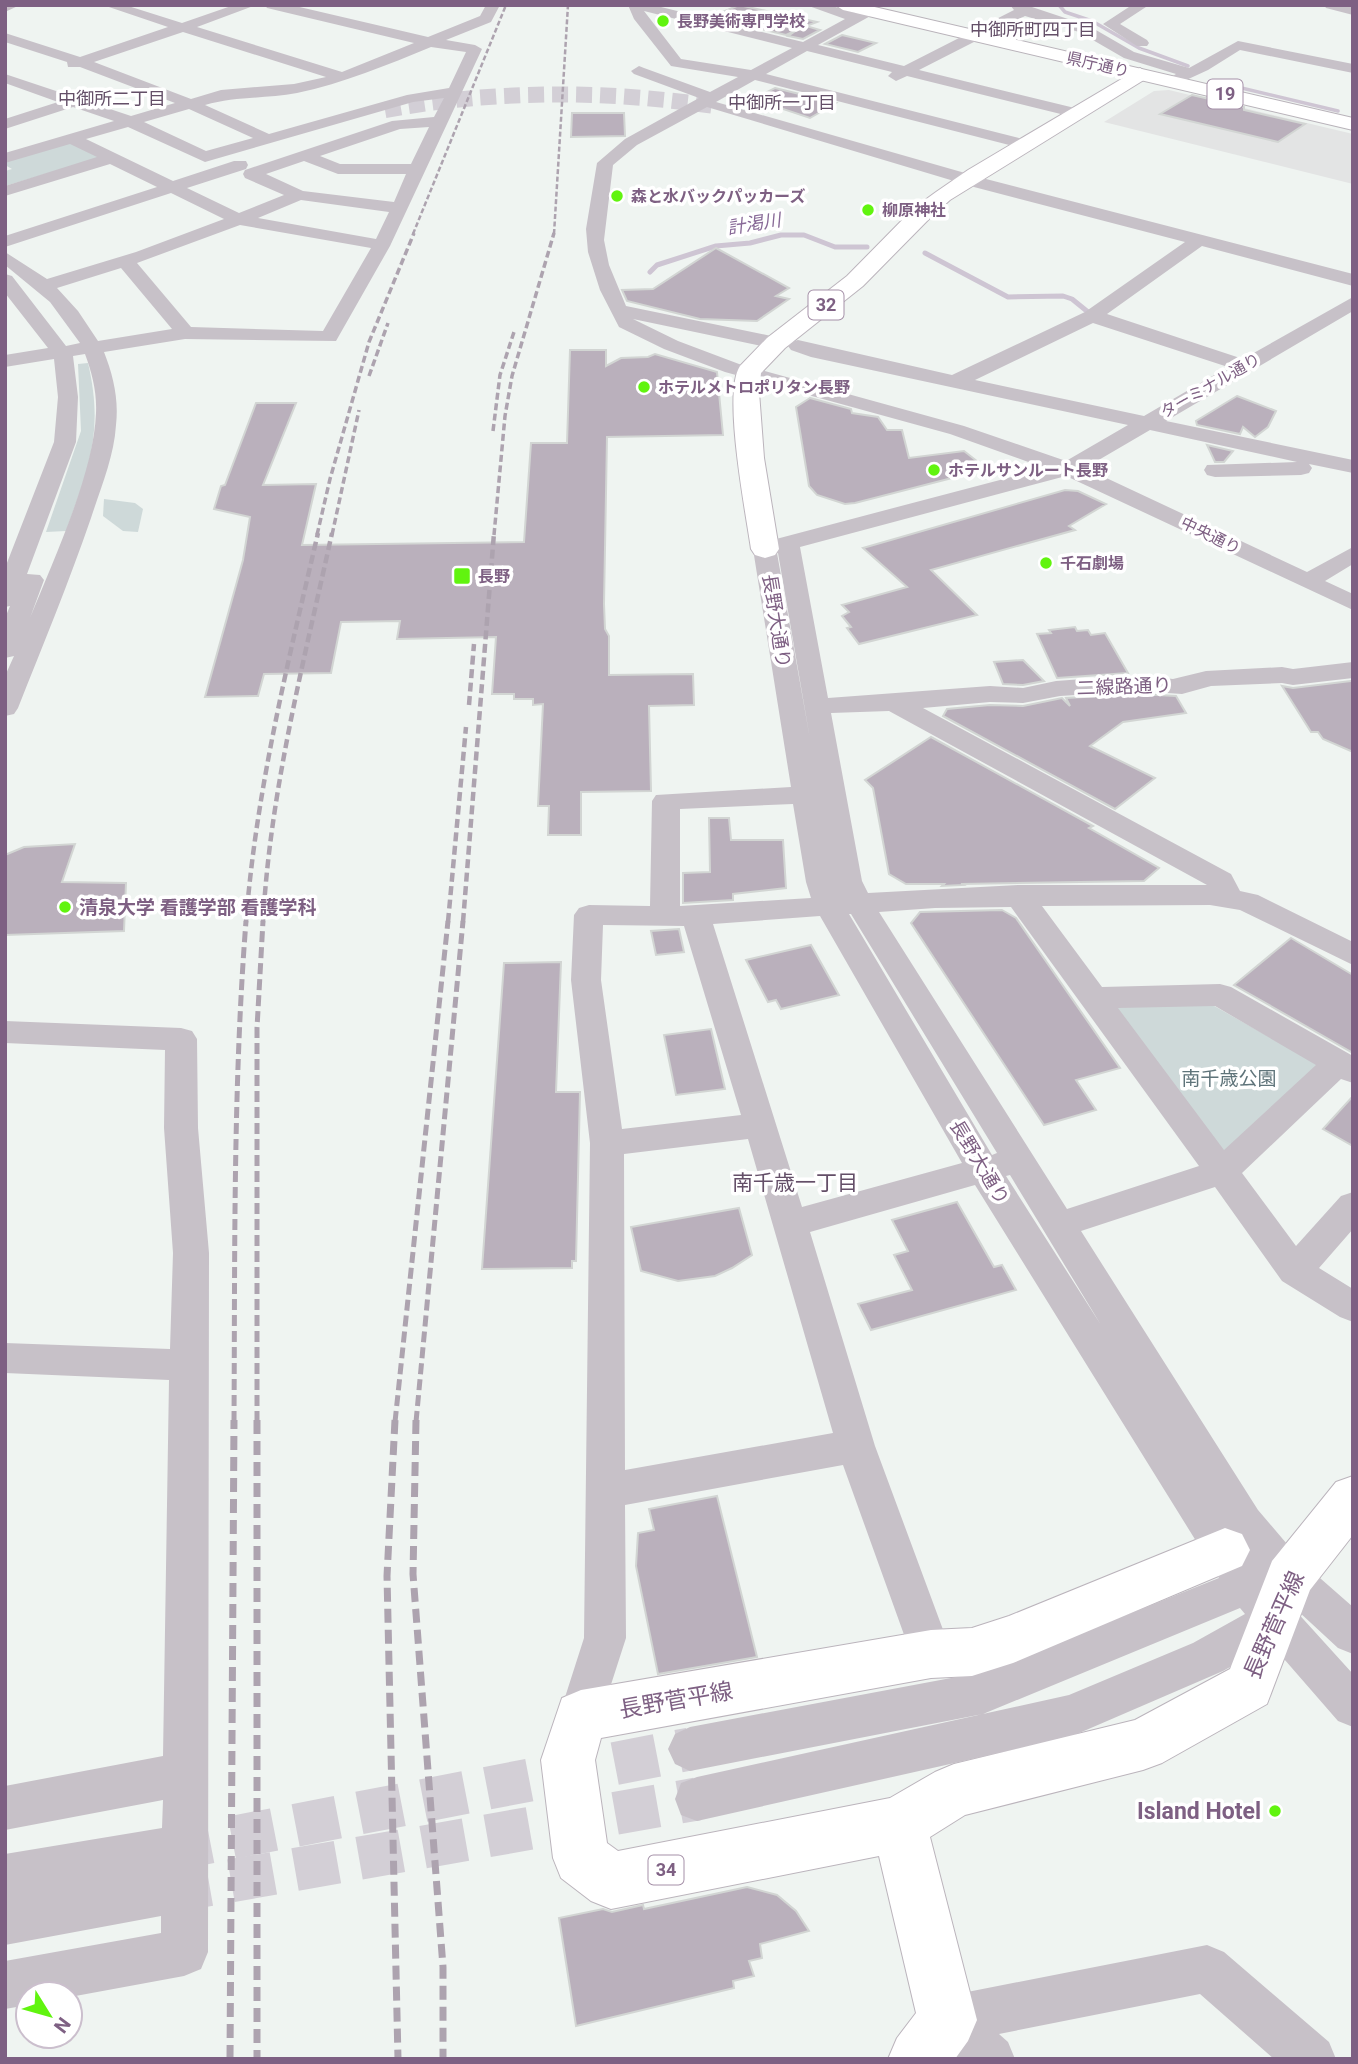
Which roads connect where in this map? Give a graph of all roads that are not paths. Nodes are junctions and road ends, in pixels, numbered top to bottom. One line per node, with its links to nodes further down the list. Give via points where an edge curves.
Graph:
1 (13, 5): 12 (street)
2 (110, 5): 18 (street)
3 (215, 5): 14 (street)
4 (249, 5): 14 (street)
5 (272, 5): 21 (street)
6 (493, 5): 21 (street, via 486,19)
7 (693, 5): 17 (street)
8 (813, 5): 15 (street)
9 (843, 5): 15 (main road, 県庁通り)
10 (1142, 5): 26 (street, via 1110,24)
11 (1331, 5): 16 (street)
12 (5, 8)
13 (1021, 9): 19 (street); 26 (street, via 1084,29 1129,55)
14 (234, 10): 18 (street)
15 (869, 11): 19 (main road, 県庁通り / 19); 22 (street)
16 (1353, 11)
17 (674, 14): 22 (street); 24 (street, via 635,5)
18 (181, 27): 23 (street); 29 (street)
19 (973, 35): 27 (street); 30 (main road, 県庁通り / 19)
20 (5, 37): 23 (street)
21 (429, 42): 29 (street); 35 (street, via 475,49)
22 (806, 47): 27 (street); 28 (street)
23 (81, 61): 31 (street); 39 (street)
24 (676, 63): 28 (street); 40 (street, via 639,71)
25 (1353, 69): 26 (street, via 1238,45)
26 (1196, 70): 30 (street)
27 (905, 71): 37 (street); 42 (street)
28 (753, 75): 37 (street); 40 (street)
29 (342, 77): 32 (street); 33 (street)
30 (1156, 78): 42 (main road, 32); 48 (main road, 県庁通り / 19); 58 (main road, 32)
31 (10, 82): 38 (street)
32 (364, 83)
33 (294, 89): 39 (street); 44 (street)
34 (386, 90): 36 (street)
35 (455, 92): 36 (street); 47 (street)
36 (412, 98): 44 (street)
37 (850, 100): 45 (street); 52 (street)
38 (73, 102): 46 (street); 49 (street)
39 (191, 102): 46 (street); 51 (street)
40 (712, 102): 43 (street); 45 (street); 58 (street, via 922,176)
41 (388, 113): 59 (street)
42 (1077, 113): 52 (main road, 32)
43 (680, 115): 56 (street); 77 (street, via 631,142 605,163 595,232 599,259)
44 (346, 116): 51 (street)
45 (819, 116): 58 (street, via 932,159)
46 (127, 120): 50 (street); 51 (street, via 205,157)
47 (439, 121): 53 (street, via 398,124); 57 (street)
48 (1350, 121)
49 (5, 124)
50 (70, 138): 54 (street); 55 (street)
51 (267, 139)
52 (1025, 144): 58 (main road, 32)
53 (303, 155): 57 (street, via 338,169); 61 (street, via 251,174)
54 (5, 158)
55 (112, 158): 59 (street); 60 (street)
56 (857, 165)
57 (419, 169): 63 (street)
58 (961, 182): 67 (street); 80 (main road, 32, via 922,213); 80 (main road, 32, via 957,199 913,238 861,300)
59 (167, 185): 64 (street); 66 (street, via 59,212); 69 (street)
60 (6, 190): 62 (street)
61 (299, 195): 63 (street); 64 (street)
62 (31, 201)
63 (399, 208): 70 (street)
64 (240, 220): 65 (street); 72 (street)
65 (290, 228): 68 (street); 70 (street)
66 (5, 232)
67 (1199, 240): 74 (street); 78 (street)
68 (253, 241)
69 (5, 242)
70 (382, 245): 79 (street, via 329,337)
71 (5, 257): 75 (street)
72 (125, 261): 75 (street); 79 (street)
73 (5, 280): 82 (street)
74 (1353, 280)
75 (46, 285): 81 (street)
76 (1353, 303): 84 (street, ターミナル通り)
77 (618, 310): 80 (street); 86 (street, 中央通り, via 626,323 643,333 700,356)
78 (1092, 316): 84 (street); 85 (street)
79 (185, 332): 81 (street)
80 (787, 344): 85 (street); 86 (main road, 32)
81 (90, 345): 82 (street); 91 (street, via 106,394 104,437)
82 (60, 351): 83 (street); 94 (street, via 68,397 65,442)
83 (5, 361)
84 (1245, 366): 87 (street, ターミナル通り)
85 (957, 381): 87 (street)
86 (766, 394): 89 (street, 中央通り, via 957,430); 93 (main road); 93 (main road, via 746,392 751,458)
87 (1146, 422): 88 (street); 89 (street, ターミナル通り)
88 (1352, 467): 90 (street)
89 (1068, 468): 93 (street, ターミナル通り); 95 (street, 中央通り)
90 (1215, 470)
91 (69, 550): 97 (street, via 41,559); 101 (street)
92 (1353, 554): 95 (street)
93 (771, 556): 100 (street, 長野大通り); 102 (street, 長野大通り)
94 (9, 579)
95 (1307, 582): 96 (street, 中央通り)
96 (1353, 603)
97 (5, 651)
98 (1353, 670): 99 (street, 二線路通り)
99 (894, 703): 100 (street, 二線路通り); 104 (street, via 1222,881)
100 (818, 706): 105 (street, 長野大通り, via 848,881)
101 (5, 708)
102 (805, 795): 105 (street, 長野大通り, via 820,882); 106 (street, via 666,801)
103 (1018, 895): 104 (street, via 1210,895); 105 (street); 108 (street)
104 (1229, 899): 107 (street, via 1248,902)
105 (843, 903): 106 (street); 113 (street, 長野大通り); 114 (street, 長野大通り)
106 (681, 916): 111 (street); 112 (street, via 589,915 586,980)
107 (1353, 955)
108 (1094, 998): 110 (street, via 1220,995); 115 (street)
109 (5, 1032): 122 (street, via 181,1039 181,1128 191,1254)
110 (1345, 1067): 115 (street)
111 (761, 1125): 112 (street); 117 (street)
112 (607, 1143): 124 (street)
113 (1018, 1160): 114 (street); 118 (street, 長野大通り)
114 (984, 1169): 117 (street); 126 (street, 長野大通り)
115 (1222, 1172): 118 (street); 119 (street)
116 (1353, 1205): 119 (street)
117 (789, 1224): 123 (street)
118 (1058, 1225): 126 (street, 長野大通り, via 1244,1523)
119 (1296, 1271): 120 (street)
120 (1353, 1307)
121 (5, 1358): 122 (street)
122 (187, 1365): 132 (street)
123 (856, 1446): 124 (street); 128 (street)
124 (606, 1491): 130 (street, via 605,1638)
125 (1340, 1514): 126 (main road, 長野菅平線 / 34)
126 (1259, 1583): 127 (street, 長野大通り); 128 (main road, 長野菅平線 / 34, via 972,1652); 129 (street, 長野大通り); 131 (street, via 983,1693); 133 (street, via 1225,1648 1070,1716); 135 (main road, 長野菅平線 / 34, via 1249,1686 1143,1744 954,1791)
127 (1353, 1634)
128 (931, 1654): 130 (main road, 長野菅平線 / 34)
129 (1353, 1706)
130 (581, 1716): 135 (main road, 長野菅平線 / 34, via 568,1760 581,1858 611,1881)
131 (690, 1749)
132 (186, 1774): 134 (street); 138 (street, via 184,1952)
133 (696, 1799)
134 (5, 1808)
135 (899, 1824): 139 (main road)
136 (5, 1877): 137 (street, via 163,1872)
137 (5, 1922)
138 (5, 1985)
139 (932, 2039): 140 (street); 141 (street, via 1207,1969)
140 (991, 2059)
141 (1312, 2059)

